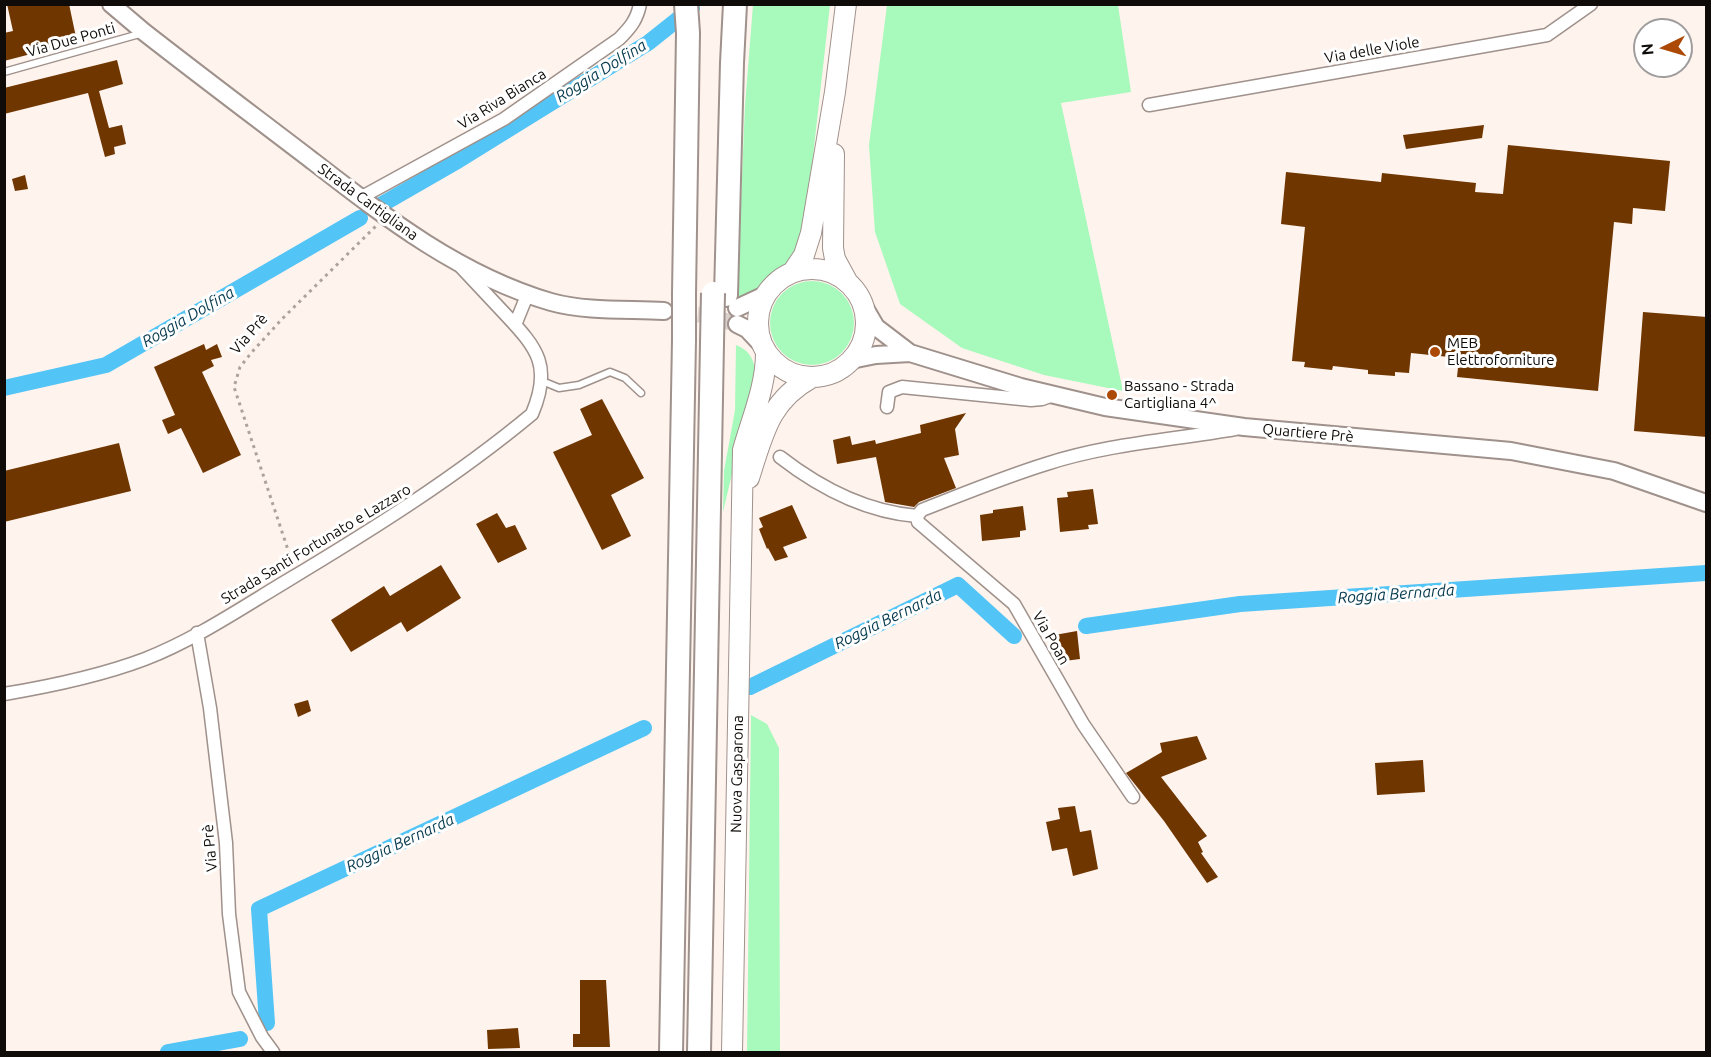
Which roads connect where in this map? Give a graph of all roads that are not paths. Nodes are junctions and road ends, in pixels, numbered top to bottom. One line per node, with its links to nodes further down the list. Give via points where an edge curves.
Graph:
1 (111, 4): 7 (street, Strada Cartigliana)
2 (640, 4): 11 (street, Via Riva Bianca, via 637,17 619,39 504,119)
3 (686, 4): 38 (highway, bridge, via 684,340)
4 (846, 4): 9 (main road)
5 (1591, 4): 10 (street, Via delle Viole, via 1547,35)
6 (725, 6): 20 (highway, via 730,110); 20 (highway, bridge, via 713,293)
7 (144, 32): 8 (lane, Via Due Ponti); 11 (street, Strada Cartigliana)
8 (4, 72)
9 (835, 92): 13 (main road, via 811,233 804,255); 14 (main road, via 833,248)
10 (1149, 105)
11 (360, 198): 12 (street, Strada Cartigliana)
12 (457, 262): 15 (street, Strada Cartigliana); 19 (street, Strada Santi Fortunato e Lazzaro)
13 (792, 273): 14 (main road, via 811,269 831,272); 16 (main road, via 772,285)
14 (848, 283): 17 (main road)
15 (528, 293): 18 (street, Strada Cartigliana, via 570,306); 19 (street)
16 (765, 295): 20 (street); 21 (main road, Nuova Gasparona, via 758,319)
17 (862, 303): 22 (street, Quartiere Prè, via 876,327); 23 (main road, via 865,333)
18 (664, 311)
19 (515, 325): 25 (street, Strada Santi Fortunato e Lazzaro, via 537,353)
20 (728, 329): 21 (street, via 747,329); 39 (highway, via 709,491)
21 (764, 348): 24 (main road, via 778,366); 31 (main road, Nuova Gasparona, via 765,381 743,450)
22 (910, 353): 23 (street, Quartiere Prè); 27 (street, Quartiere Prè)
23 (851, 360): 24 (main road, Nuova Gasparona, via 833,373)
24 (811, 378): 31 (main road, Nuova Gasparona, via 787,395 766,423)
25 (542, 381): 26 (lane, via 559,388 579,385 610,372 625,378); 34 (street, Strada Santi Fortunato e Lazzaro, via 532,414 421,498)
26 (641, 393)
27 (1053, 394): 28 (street, via 1031,400 902,387 889,392); 29 (street, Quartiere Prè, via 1105,407)
28 (887, 407)
29 (1244, 427): 32 (street, Quartiere Prè, via 1511,451 1614,471); 33 (street, via 1123,445 1047,463 922,510)
30 (780, 457): 33 (street, via 856,502 892,514)
31 (744, 495): 40 (main road, Nuova Gasparona)
32 (1707, 503)
33 (917, 516): 36 (street, Via Poan, via 918,522 1014,604 1083,724)
34 (197, 633): 35 (street, Strada Santi Fortunato e Lazzaro, via 135,662); 37 (street, Via Prè, via 210,708 239,992)
35 (4, 694)
36 (1133, 797)
37 (273, 1053)
38 (670, 1053)
39 (699, 1053)
40 (732, 1053)

